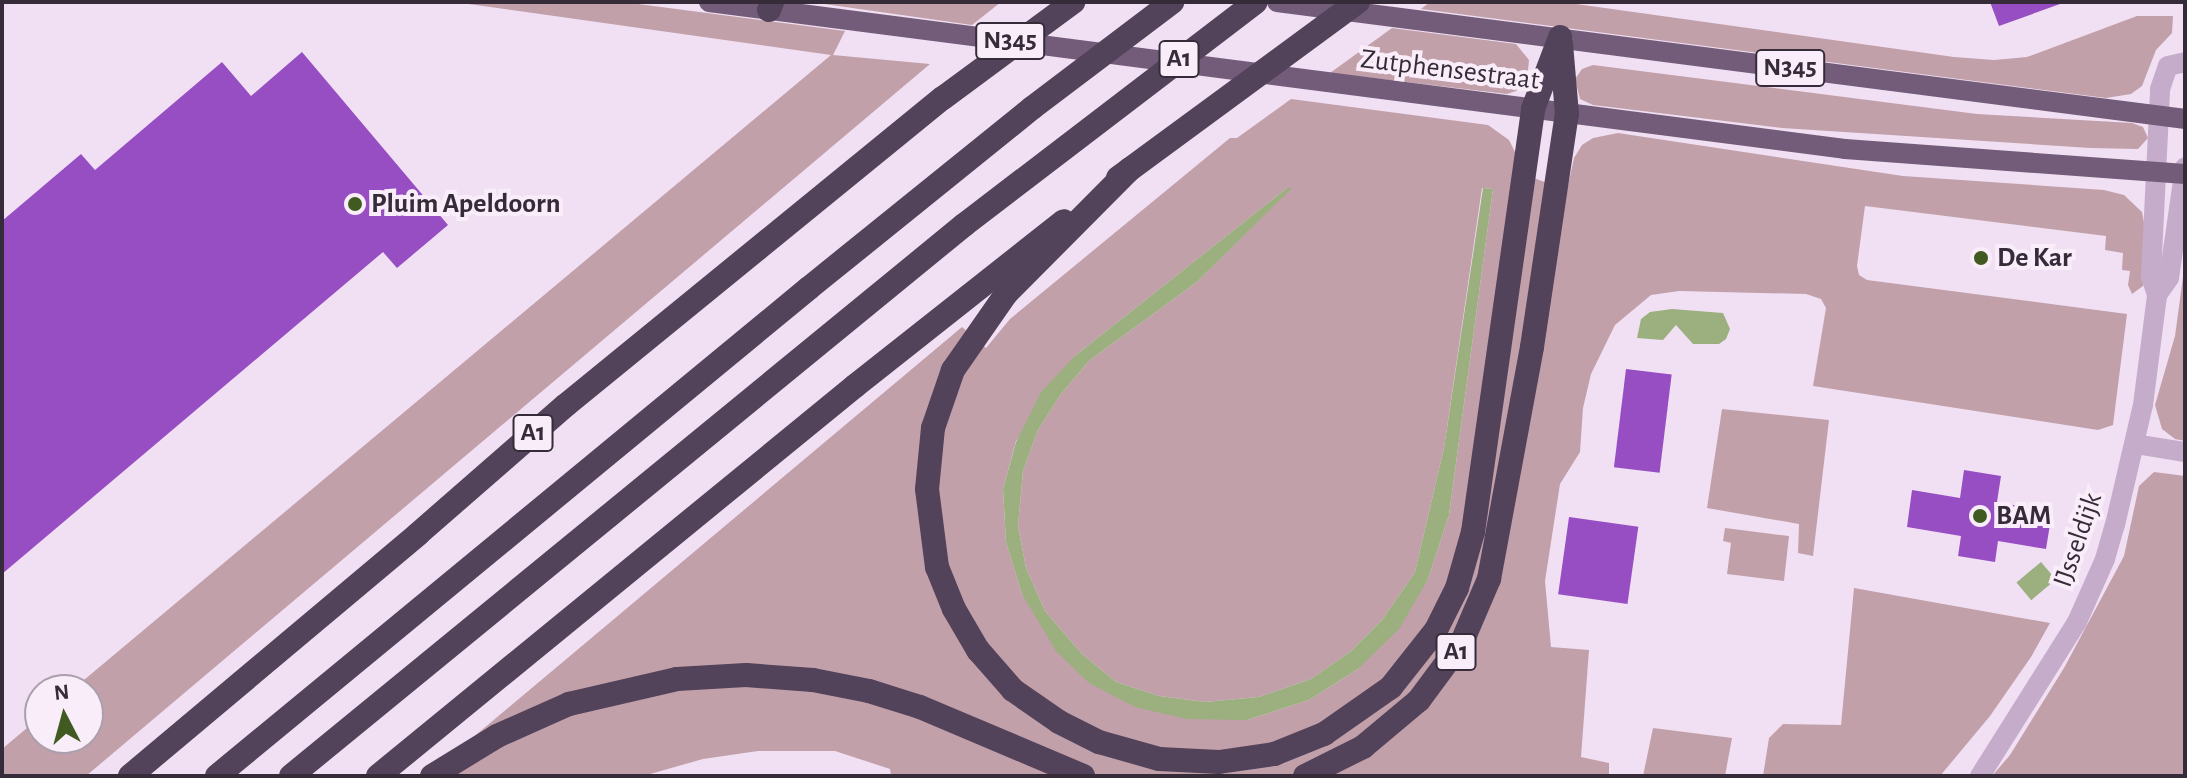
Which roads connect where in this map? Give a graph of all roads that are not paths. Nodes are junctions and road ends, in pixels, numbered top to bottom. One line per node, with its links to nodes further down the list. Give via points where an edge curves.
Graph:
1 (709, 2): 7 (main road, Zutphensestraat / N345)
2 (1073, 2): 21 (highway, A1, via 943,98 566,405)
3 (1172, 2): 22 (highway, A1, via 1032,108)
4 (1256, 2): 23 (highway, A1, via 1102,117 720,422)
5 (1277, 2): 8 (main road, Zutphensestraat / N345)
6 (1358, 2): 15 (highway, A1)
7 (770, 5): 10 (main road, Zutphensestraat / N345)
8 (1560, 37): 10 (highway); 11 (highway); 12 (main road, Zutphensestraat / N345)
9 (2183, 62): 12 (street, via 2168,66 2163,75)
10 (1533, 109): 11 (main road, Zutphensestraat / N345); 15 (highway, A1, via 1473,532 1457,588 1422,650 1391,687 1324,734 1245,760 1189,762 1132,754 1079,734 1031,705 994,670 966,631 944,586 932,542 927,489 933,428 953,370 1006,294)
11 (1567, 114): 16 (main road, Zutphensestraat / N345, via 1872,152); 27 (highway, A1, via 1532,347 1489,579 1462,642 1419,700 1382,734)
12 (2160, 115): 13 (main road, Zutphensestraat / N345); 16 (street, IJsseldijk)
13 (2185, 119)
14 (2185, 167): 17 (street, IJsseldijk)
15 (1130, 169): 24 (highway, A1)
16 (2158, 172): 17 (main road, Zutphensestraat / N345); 18 (street, IJsseldijk, via 2151,276)
17 (2184, 174): 18 (street, IJsseldijk, via 2169,278)
18 (2157, 295): 19 (street, IJsseldijk)
19 (2135, 444): 20 (street); 28 (street, IJsseldijk, via 2092,592 2050,670)
20 (2185, 452)
21 (130, 776)
22 (217, 776)
23 (291, 776)
24 (378, 776)
25 (432, 776): 26 (highway, via 497,736 569,704 677,679 746,675 813,680 896,699)
26 (1083, 776)
27 (1305, 776)
28 (1980, 776)

